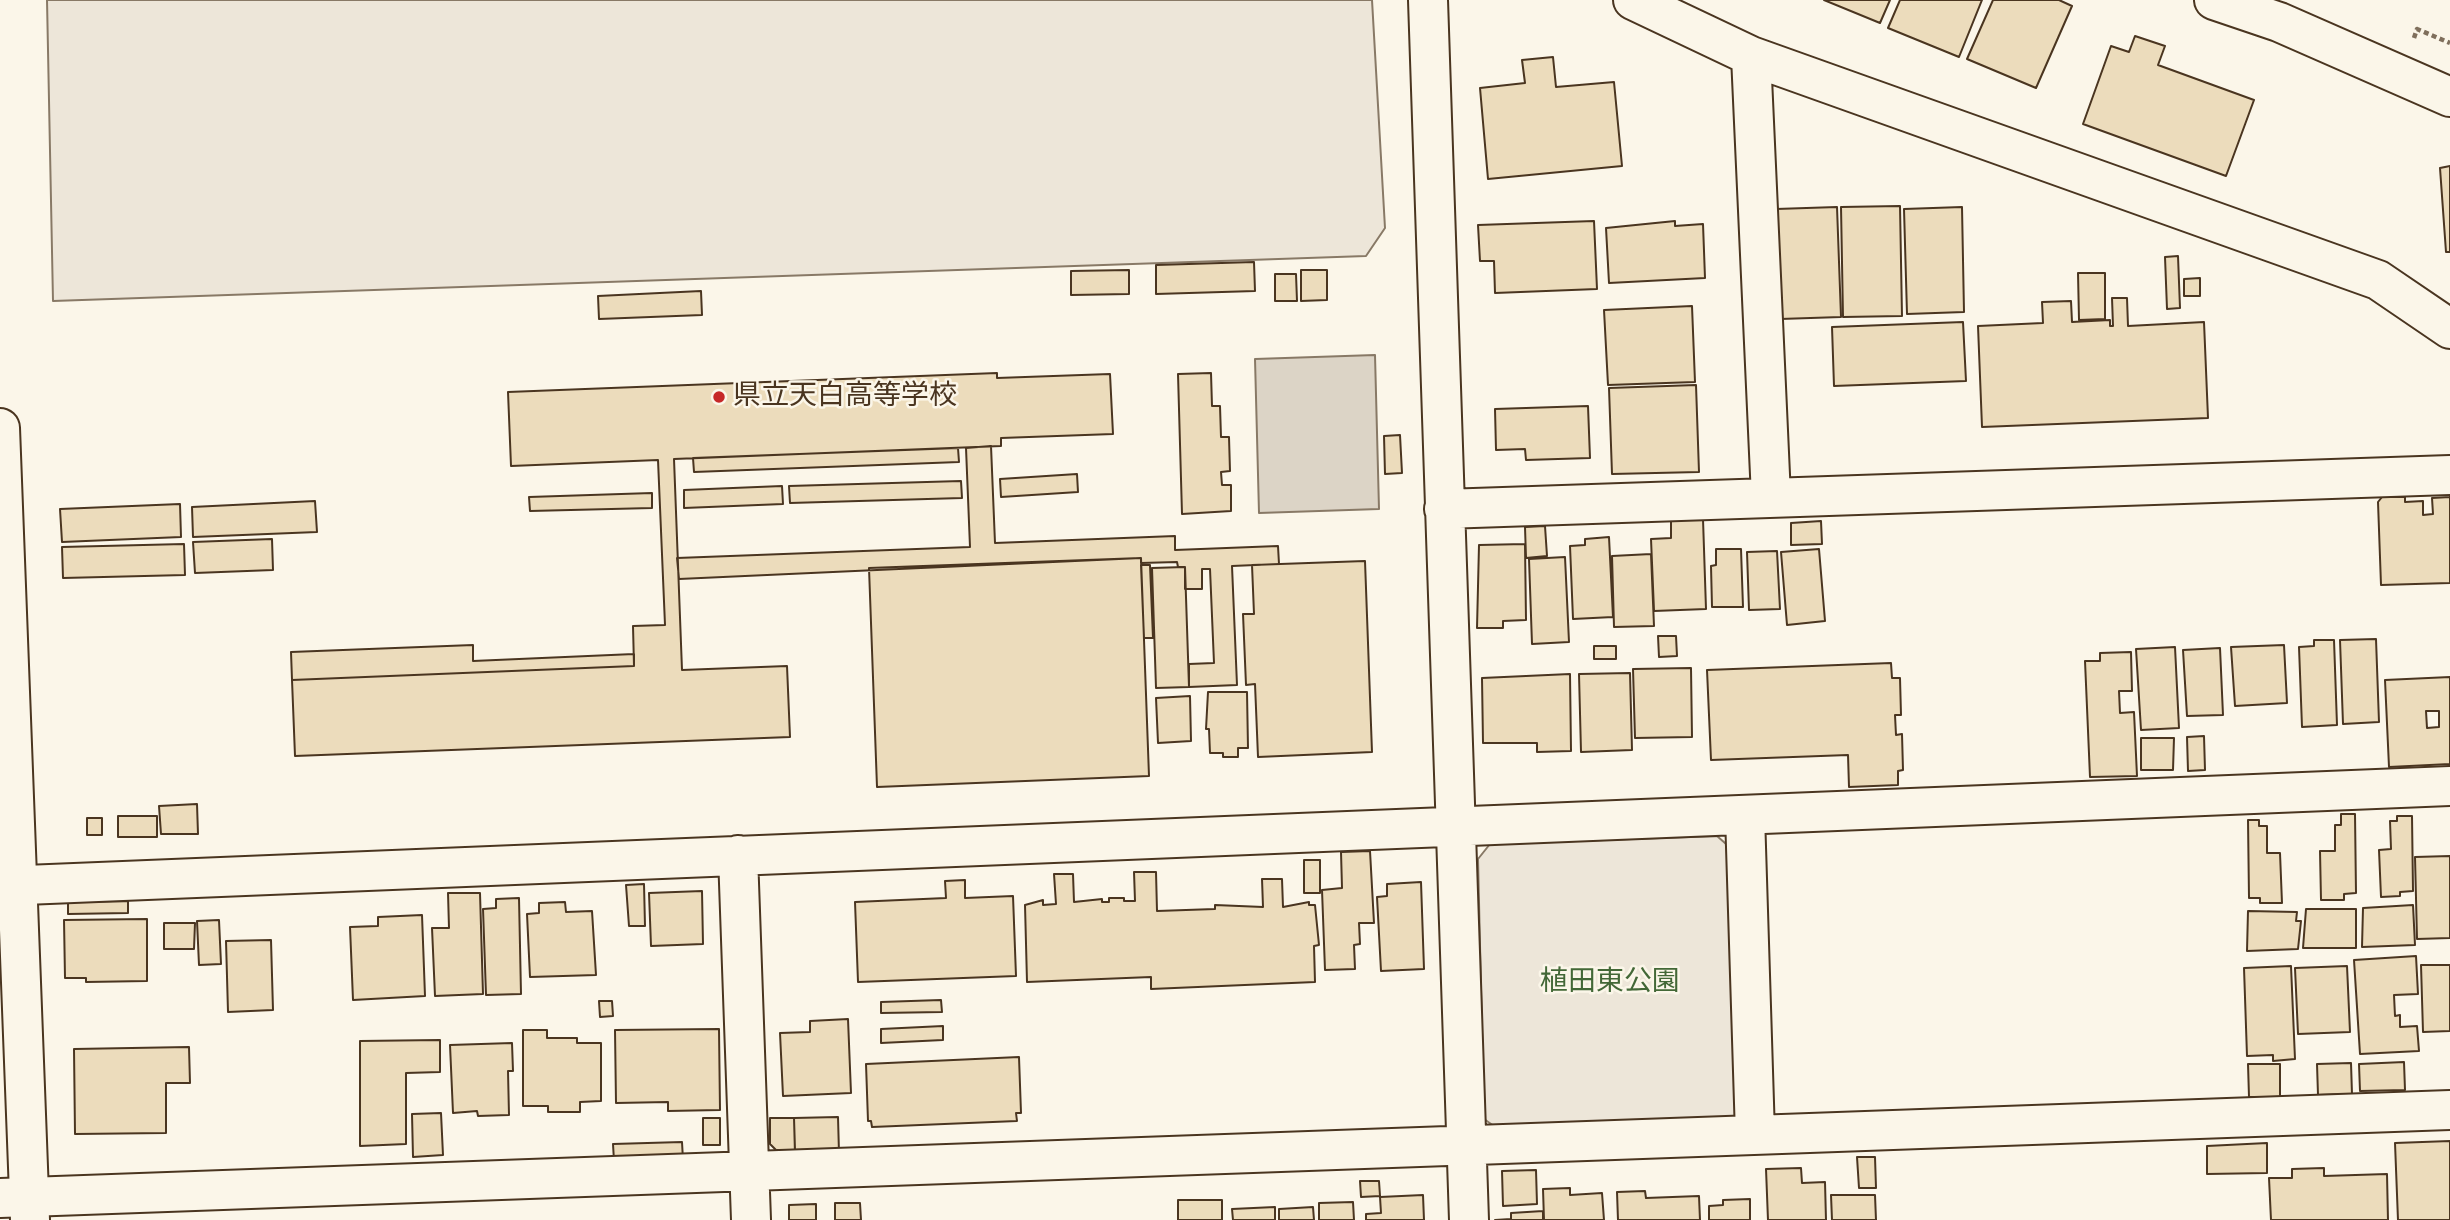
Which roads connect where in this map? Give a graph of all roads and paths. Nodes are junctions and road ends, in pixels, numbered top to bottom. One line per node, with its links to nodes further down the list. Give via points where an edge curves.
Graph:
1 (1428, 0): 10 (street)
2 (1633, 0): 4 (street)
3 (2214, 0): 5 (street, via 2279,22)
4 (1751, 56): 6 (street, via 2378,280); 9 (street)
5 (2450, 97)
6 (2450, 329)
7 (0, 428): 11 (street)
8 (2450, 475): 9 (street)
9 (1771, 498): 10 (street)
10 (1444, 509): 14 (street)
11 (4, 594): 16 (street)
12 (2450, 786): 13 (street)
13 (1745, 815): 14 (street); 18 (street)
14 (1454, 827): 15 (street); 19 (street)
15 (738, 855): 16 (street); 20 (street)
16 (8, 885): 21 (street)
17 (2450, 1110): 18 (street)
18 (1755, 1135): 19 (street)
19 (1466, 1145): 20 (street); 23 (street)
20 (749, 1171): 21 (street); 22 (street)
21 (20, 1205)
22 (751, 1220)
23 (1469, 1220)

